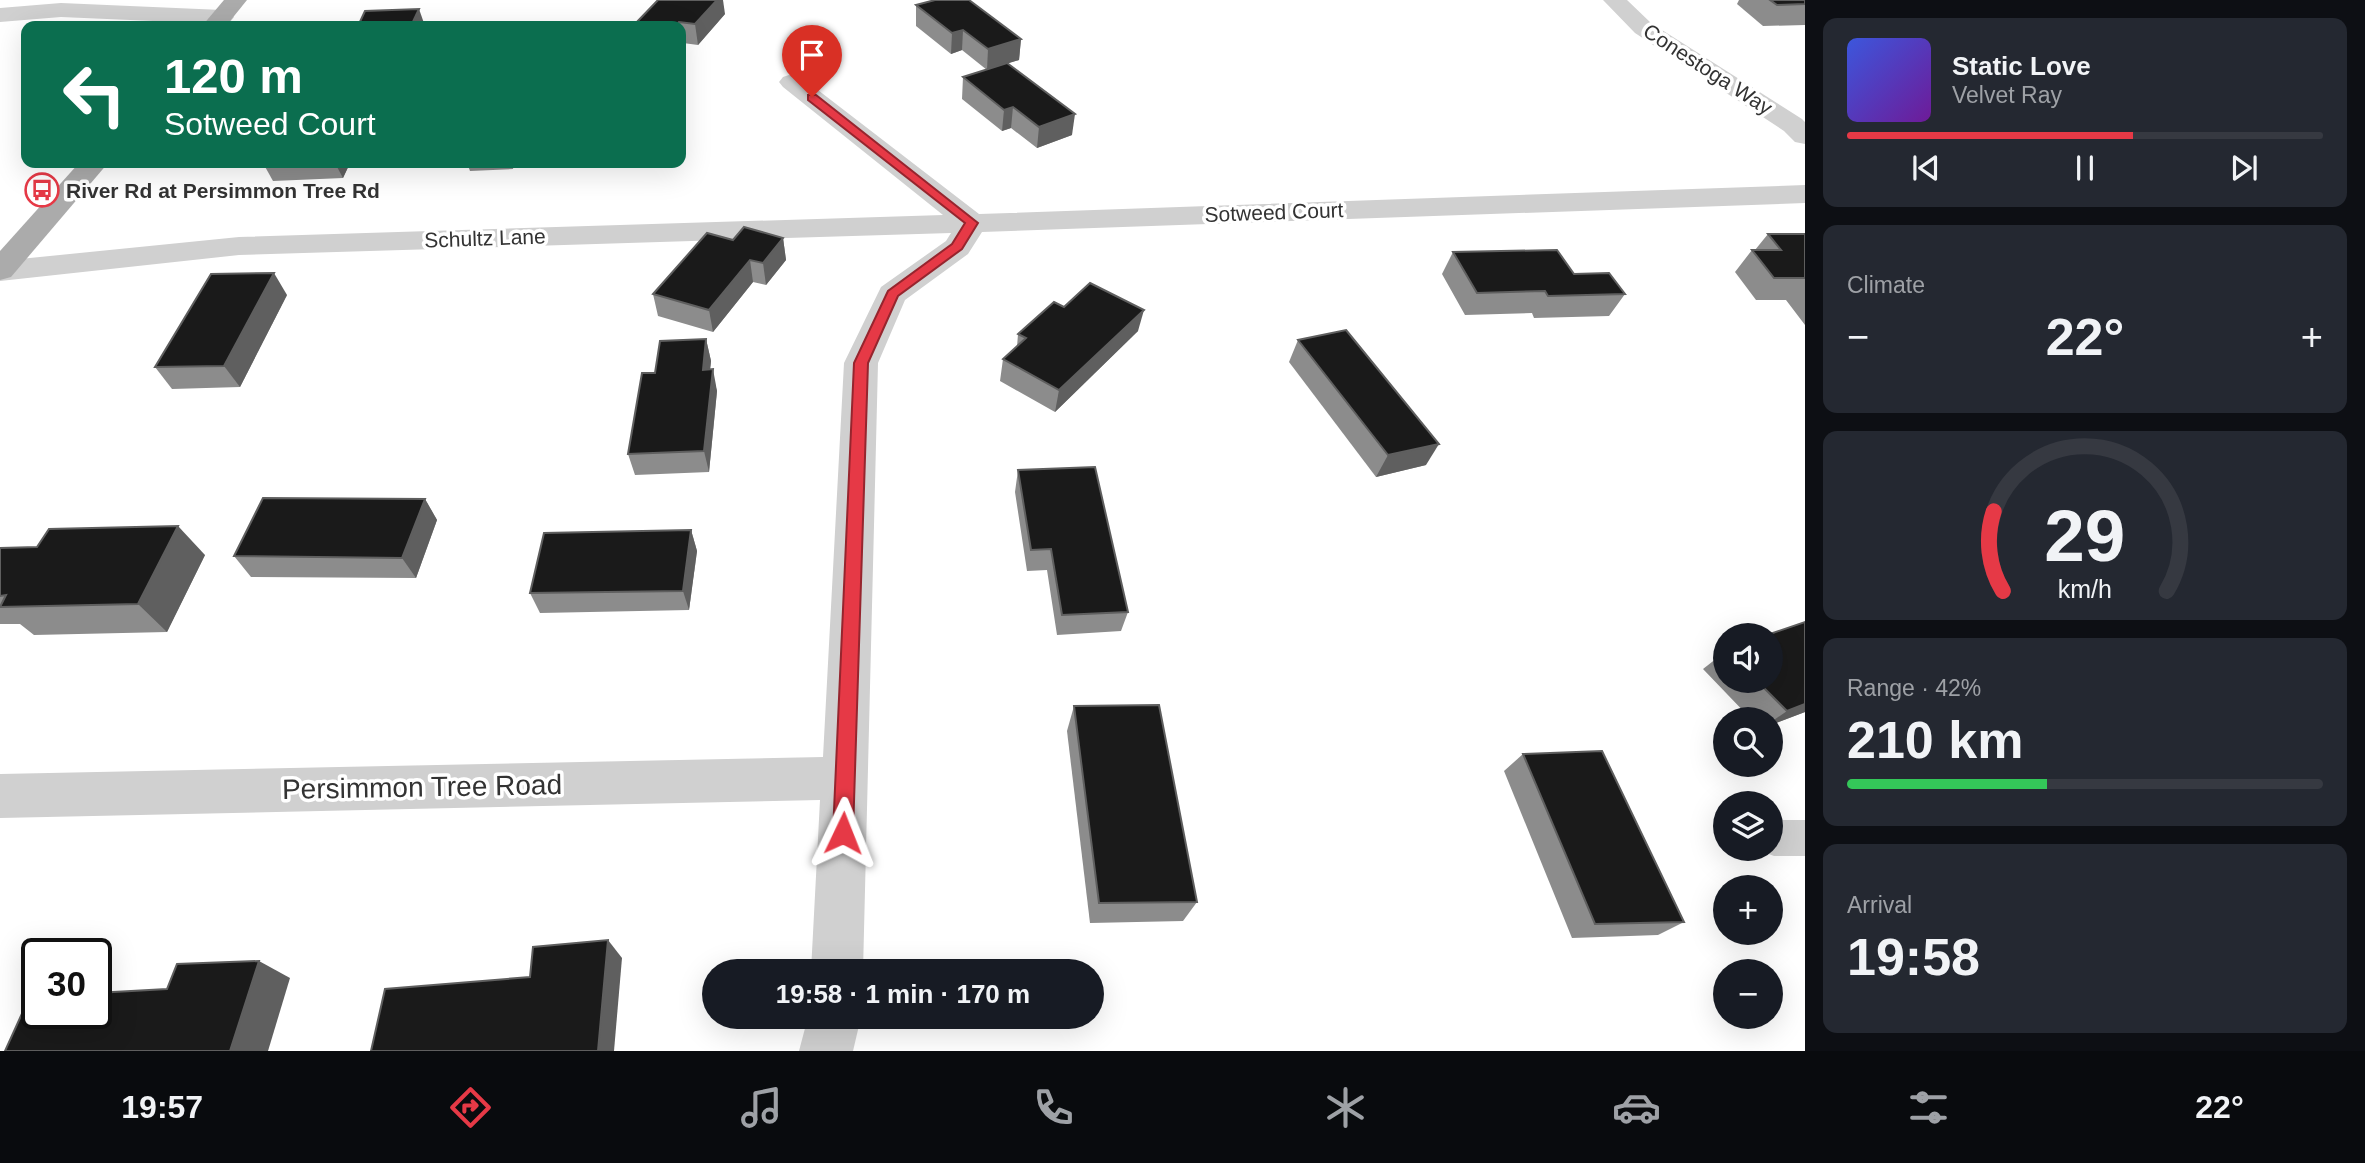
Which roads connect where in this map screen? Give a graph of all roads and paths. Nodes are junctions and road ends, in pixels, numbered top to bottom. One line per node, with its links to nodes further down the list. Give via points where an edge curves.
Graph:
1 (1614, 0): 5 (street, Conestoga Way, via 1643,27)
2 (224, 14): 3 (street, via 61,10)
3 (0, 15)
4 (792, 82): 8 (street)
5 (1805, 136)
6 (90, 168): 9 (main road)
7 (1805, 194): 8 (street, Sotweed Court)
8 (972, 223): 9 (street, Schultz Lane, via 239,246); 10 (street, via 957,247 892,294 861,363)
9 (0, 270)
10 (845, 778): 11 (street, Persimmon Tree Road); 12 (street)
11 (0, 796)
12 (837, 959)
13 (832, 1029): 14 (street)
14 (826, 1051)

